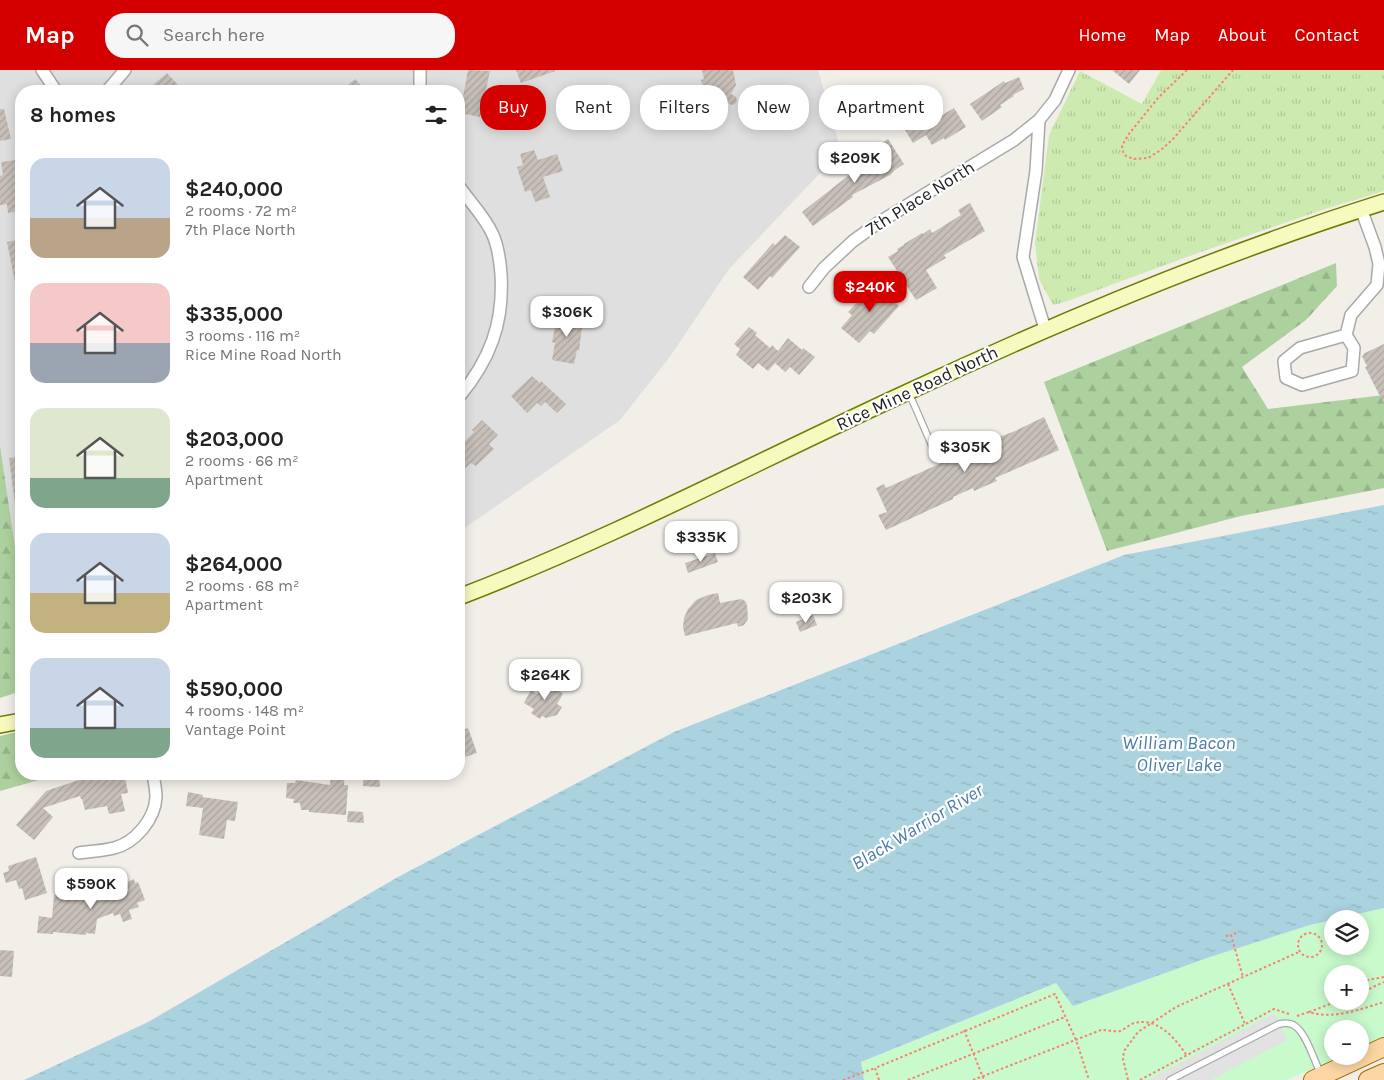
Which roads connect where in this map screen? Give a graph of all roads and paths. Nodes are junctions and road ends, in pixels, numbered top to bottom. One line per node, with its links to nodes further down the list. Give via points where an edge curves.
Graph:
1 (42, 70): 7 (street)
2 (125, 70): 8 (street)
3 (420, 70): 9 (street)
4 (1070, 70): 10 (street, 7th Place North, via 1055,100)
5 (1187, 70): 6 (path, via 1158,98 1128,135 1122,149 1126,156 1148,158 1161,150)
6 (1233, 70)
7 (52, 85)
8 (112, 85)
9 (420, 85)
10 (1039, 120): 14 (street, 7th Place North, via 1014,140 878,223 824,268); 15 (street, via 1036,172 1024,257)
11 (465, 195): 17 (street, via 492,234 500,262 502,292 490,349)
12 (1384, 202): 13 (main road, Rice Mine Road North)
13 (1360, 210): 15 (main road, Rice Mine Road North, via 1236,253); 16 (street, via 1379,264 1377,285 1351,315)
14 (810, 287)
15 (1045, 329): 18 (main road, Rice Mine Road North)
16 (1346, 335): 16 (street, via 1300,348 1284,361 1286,378 1302,385 1352,371 1354,348)
17 (465, 389)
18 (908, 391): 19 (lane); 20 (main road, Rice Mine Road North, via 612,533)
19 (932, 446)
20 (465, 595)
21 (15, 722): 22 (main road)
22 (0, 725)
23 (154, 780): 24 (street, via 156,798 144,827 131,840 115,848)
24 (79, 853)
25 (1236, 933): 26 (path)
26 (1231, 935): 27 (path); 29 (path)
27 (1226, 936)
28 (1299, 952): 28 (path, via 1308,958 1318,955 1322,950 1321,938 1310,932 1304,935 1300,938); 29 (path)
29 (1244, 977): 33 (path)
30 (1384, 977): 31 (path)
31 (1369, 980)
32 (1384, 982): 34 (path)
33 (1228, 984): 40 (path, via 1176,1007); 42 (path)
34 (1369, 990)
35 (1384, 1002): 37 (path, via 1333,1015 1320,1016)
36 (1324, 1006): 37 (path)
37 (1309, 1012): 38 (path)
38 (1296, 1016): 41 (path); 42 (path, via 1274,1009)
39 (1065, 1017): 43 (path, via 1055,994); 44 (path); 46 (path)
40 (1151, 1023): 44 (path, via 1135,1023 1120,1031 1100,1030); 47 (path, via 1173,1036); 58 (path, via 1138,1032 1124,1051)
41 (1286, 1023): 51 (lane, via 1294,1025 1304,1036); 60 (lane)
42 (1246, 1024): 47 (path)
43 (964, 1030): 46 (path); 48 (path)
44 (1076, 1040): 50 (path); 52 (path)
45 (1384, 1047): 51 (main road)
46 (973, 1054): 50 (path); 55 (path)
47 (1187, 1056): 59 (path)
48 (874, 1068): 53 (path); 54 (path)
49 (1384, 1073): 61 (main road)
50 (982, 1075): 56 (path); 57 (path)
51 (1317, 1078)
52 (1088, 1079)
53 (843, 1080)
54 (879, 1080)
55 (909, 1080)
56 (973, 1080)
57 (984, 1080)
58 (1128, 1080)
59 (1140, 1080)
60 (1170, 1080)
61 (1368, 1080)

